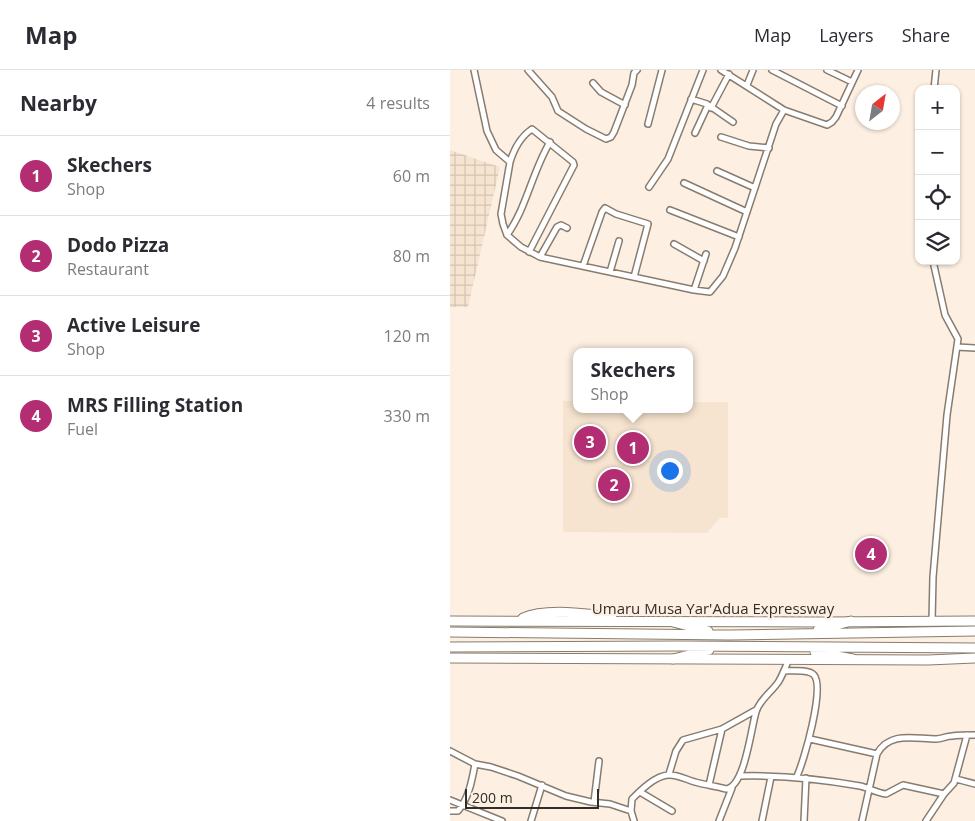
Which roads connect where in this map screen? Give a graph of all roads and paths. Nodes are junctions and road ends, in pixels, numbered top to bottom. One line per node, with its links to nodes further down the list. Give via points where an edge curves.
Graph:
1 (474, 70): 28 (street, via 487,131 496,150)
2 (528, 70): 18 (street, via 552,97 558,110 606,139 611,137)
3 (637, 70): 18 (street)
4 (662, 70): 23 (street)
5 (703, 70): 17 (street)
6 (721, 70): 12 (street)
7 (753, 70): 15 (street)
8 (772, 70): 20 (street)
9 (827, 70): 14 (street)
10 (858, 70): 14 (street)
11 (936, 70): 16 (street)
12 (729, 74): 15 (street); 19 (street)
13 (593, 82): 18 (street, via 602,92)
14 (852, 82): 20 (street)
15 (747, 85): 21 (street)
16 (934, 85)
17 (691, 99): 19 (street); 31 (street, via 668,158)
18 (625, 104)
19 (710, 106): 22 (street); 24 (street)
20 (842, 106): 21 (street, via 827,125)
21 (784, 110): 27 (street)
22 (733, 122)
23 (648, 124)
24 (695, 133)
25 (721, 137): 27 (street, via 749,146)
26 (550, 142): 28 (street, via 532,129 521,139); 36 (street, via 540,159 517,222); 40 (street, via 574,165)
27 (769, 148): 32 (street)
28 (510, 162): 36 (street, via 502,214)
29 (717, 171): 32 (street)
30 (684, 183): 34 (street)
31 (648, 187)
32 (755, 188): 34 (street)
33 (670, 210): 37 (street)
34 (748, 212): 37 (street)
35 (567, 228): 42 (street, via 557,227)
36 (508, 235): 40 (street)
37 (739, 237): 48 (street, via 717,285 710,292)
38 (620, 241): 46 (street)
39 (674, 244): 43 (street)
40 (529, 252): 42 (street)
41 (706, 254): 43 (street)
42 (540, 257): 45 (street)
43 (704, 261): 48 (street)
44 (934, 265): 49 (street, via 945,315 958,339)
45 (583, 266): 46 (street); 47 (street, via 605,208 648,224)
46 (610, 272): 47 (street)
47 (634, 277): 48 (street)
48 (694, 290)
49 (957, 347): 50 (street); 53 (street, via 944,452)
50 (975, 348)
51 (450, 621): 55 (highway, Umaru Musa Yar'Adua Expressway)
52 (851, 621): 53 (highway, Umaru Musa Yar'Adua Expressway); 55 (highway, Umaru Musa Yar'Adua Expressway); 59 (highway)
53 (932, 621): 54 (highway, Umaru Musa Yar'Adua Expressway)
54 (975, 621)
55 (673, 622): 58 (highway)
56 (975, 631): 59 (highway, Umaru Musa Yar'Adua Expressway)
57 (450, 632): 58 (highway, Umaru Musa Yar'Adua Expressway)
58 (723, 634): 59 (highway, Umaru Musa Yar'Adua Expressway)
59 (802, 634)
60 (724, 647): 61 (highway); 62 (highway); 66 (highway)
61 (450, 648)
62 (795, 648): 63 (highway); 68 (highway)
63 (975, 648)
64 (450, 658): 66 (highway)
65 (975, 658): 68 (highway)
66 (673, 659): 67 (highway)
67 (789, 659): 68 (highway); 69 (street)
68 (853, 659)
69 (784, 671): 70 (street); 74 (street, via 810,672 817,679)
70 (756, 710): 71 (street); 80 (street)
71 (722, 729): 79 (street, via 683,740); 87 (street)
72 (967, 735): 73 (street); 76 (street, via 938,739 896,738 884,744); 84 (street)
73 (975, 735)
74 (810, 738): 76 (street); 81 (street)
75 (451, 753): 78 (street)
76 (876, 754): 89 (street)
77 (599, 761): 93 (street)
78 (475, 764): 86 (street); 94 (street, via 472,785)
79 (669, 774): 87 (street); 90 (street)
80 (740, 776): 82 (street); 88 (street)
81 (797, 776): 82 (street); 83 (street)
82 (771, 777): 102 (street)
83 (806, 778): 89 (street, via 861,786); 103 (street)
84 (956, 779): 85 (street); 91 (street)
85 (975, 784)
86 (542, 785): 93 (street, via 566,796); 99 (street)
87 (709, 786): 88 (street)
88 (732, 788): 101 (street)
89 (868, 790): 91 (street, via 886,794 903,785); 104 (street)
90 (640, 792): 96 (street, via 632,799); 97 (street)
91 (944, 794): 105 (street)
92 (450, 800): 94 (street)
93 (594, 802): 96 (street)
94 (463, 805): 95 (street, via 458,811); 98 (street)
95 (450, 811)
96 (631, 811): 100 (street)
97 (672, 811)
98 (502, 821)
99 (531, 821)
100 (634, 821)
101 (719, 821)
102 (762, 821)
103 (804, 821)
104 (862, 821)
105 (926, 821)

